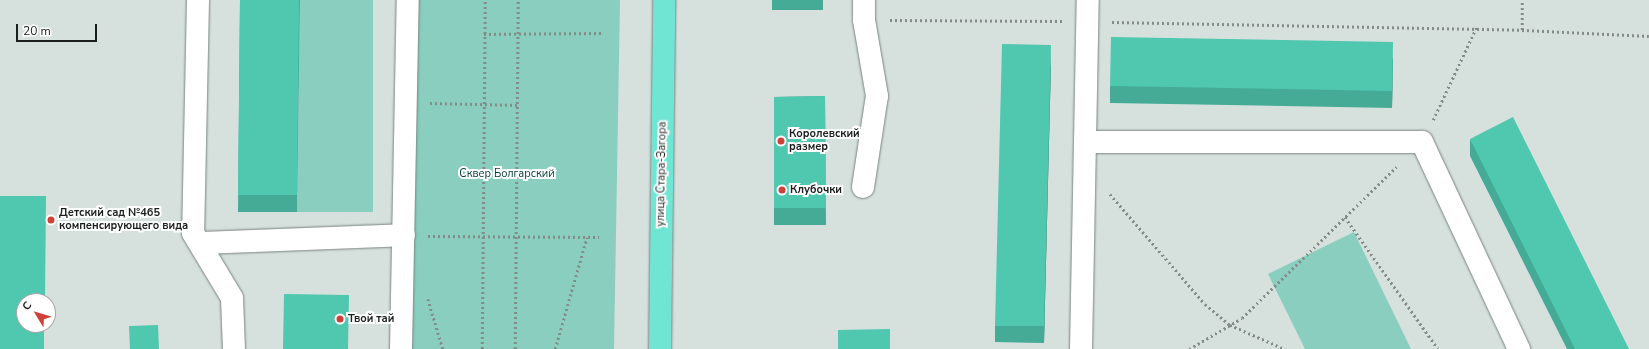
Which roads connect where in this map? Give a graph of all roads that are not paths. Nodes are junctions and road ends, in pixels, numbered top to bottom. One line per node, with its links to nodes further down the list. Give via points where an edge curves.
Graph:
1 (198, 0): 9 (lane, via 194,233)
2 (408, 0): 8 (lane)
3 (664, 0): 12 (main road, улица Стара-Загора)
4 (864, 10): 7 (lane, via 877,96)
5 (1088, 10): 6 (lane)
6 (1085, 142): 13 (lane); 14 (lane, via 1422,142)
7 (863, 187)
8 (404, 235): 9 (lane); 11 (lane)
9 (200, 243): 10 (lane, via 232,298)
10 (234, 349)
11 (401, 349)
12 (660, 349)
13 (1081, 349)
14 (1519, 349)

